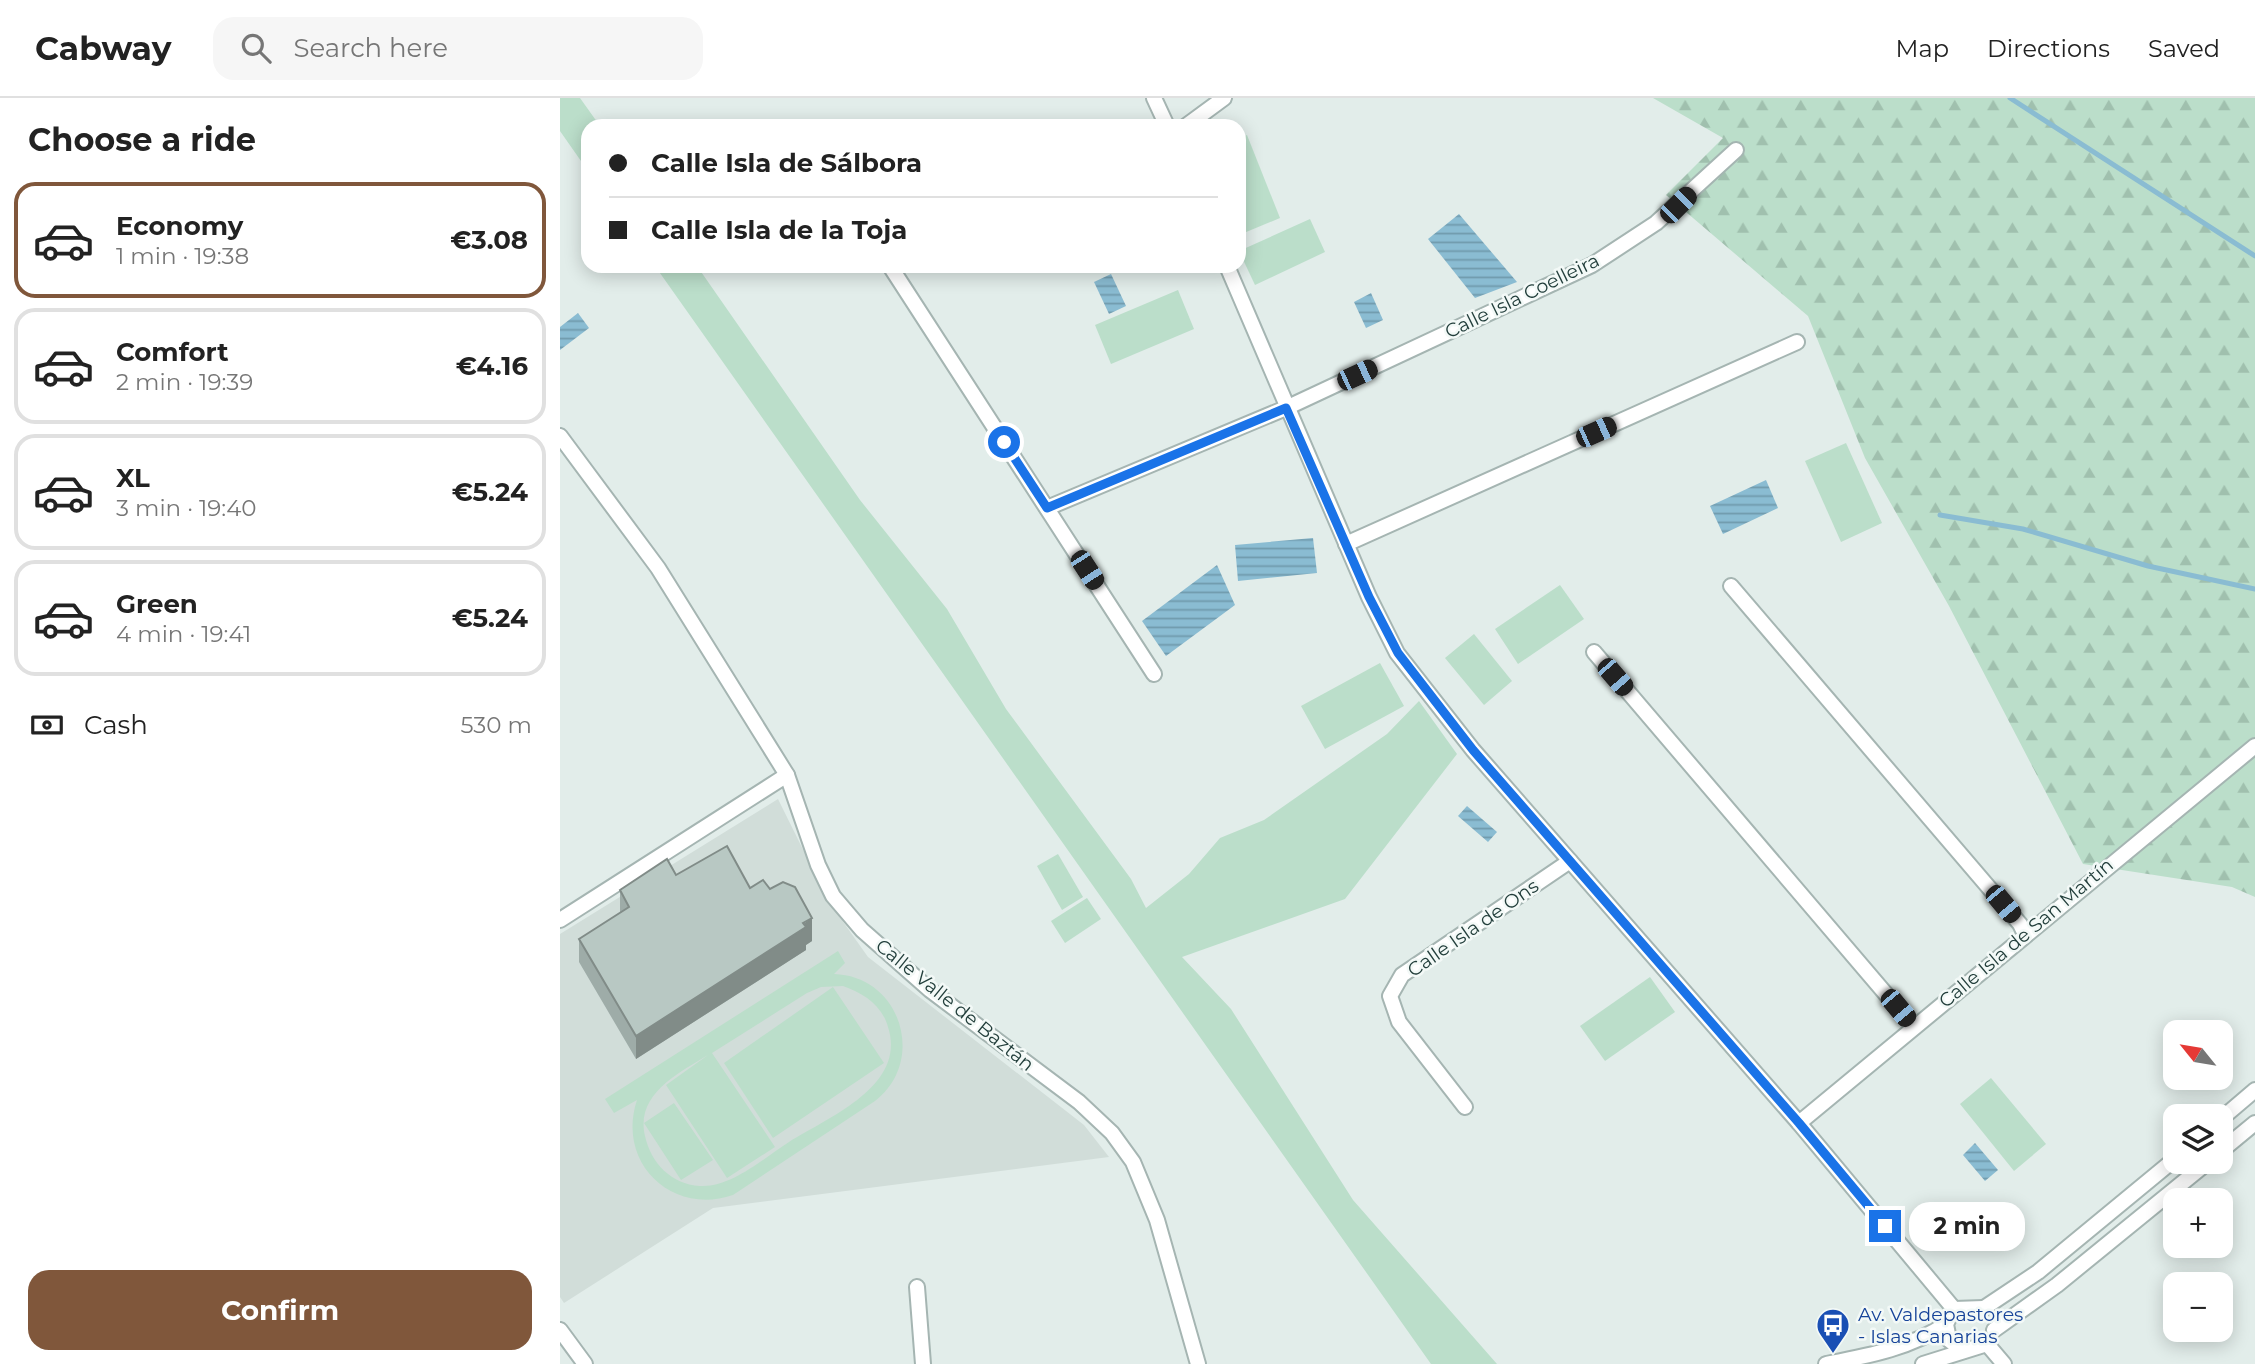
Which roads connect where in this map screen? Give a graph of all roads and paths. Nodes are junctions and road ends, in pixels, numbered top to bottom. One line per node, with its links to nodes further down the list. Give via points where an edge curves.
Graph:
1 (1154, 98): 3 (street)
2 (1224, 98): 4 (street)
3 (1164, 119)
4 (1196, 119)
5 (1737, 150): 9 (street, Calle Isla Coelleira, via 1656,223 1592,265)
6 (895, 273): 11 (street)
7 (1230, 273): 9 (street)
8 (1797, 342): 12 (street)
9 (1286, 408): 11 (street, Calle Isla Coelleira); 12 (street)
10 (560, 436): 17 (street, Calle Valle de Baztán, via 658,568)
11 (1047, 508): 15 (street)
12 (1346, 544): 18 (street, via 1398,653 1473,750)
13 (1731, 586): 20 (street)
14 (1594, 652): 21 (street)
15 (1154, 674)
16 (2255, 746): 20 (street, Calle Isla de San Martín)
17 (787, 775): 19 (street); 40 (street, Calle Valle de Baztán, via 833,896 862,930 930,990 1079,1102 1112,1133 1133,1162 1157,1220)
18 (1570, 861): 23 (street, Calle Isla de Ons, via 1402,975 1390,996 1399,1022); 25 (street)
19 (560, 920)
20 (2025, 934): 21 (street, Calle Isla de San Martín)
21 (1914, 1027): 25 (street, Calle Isla de San Martín)
22 (2255, 1090): 24 (street)
23 (1465, 1107)
24 (2233, 1109)
25 (1799, 1123): 32 (street)
26 (2255, 1123): 27 (street)
27 (2233, 1141)
28 (2163, 1168): 31 (street, via 2038,1272)
29 (2193, 1174): 35 (street)
30 (917, 1287): 39 (street)
31 (1984, 1308): 32 (street); 35 (street)
32 (1954, 1309): 33 (street)
33 (1946, 1324): 37 (street, via 1949,1340); 41 (street, via 1877,1353)
34 (560, 1330): 38 (street)
35 (1994, 1330): 36 (street)
36 (1987, 1344): 37 (street); 43 (street)
37 (1963, 1351): 42 (street)
38 (585, 1364)
39 (923, 1364)
40 (1198, 1364)
41 (1826, 1364)
42 (1923, 1364)
43 (2004, 1364)

